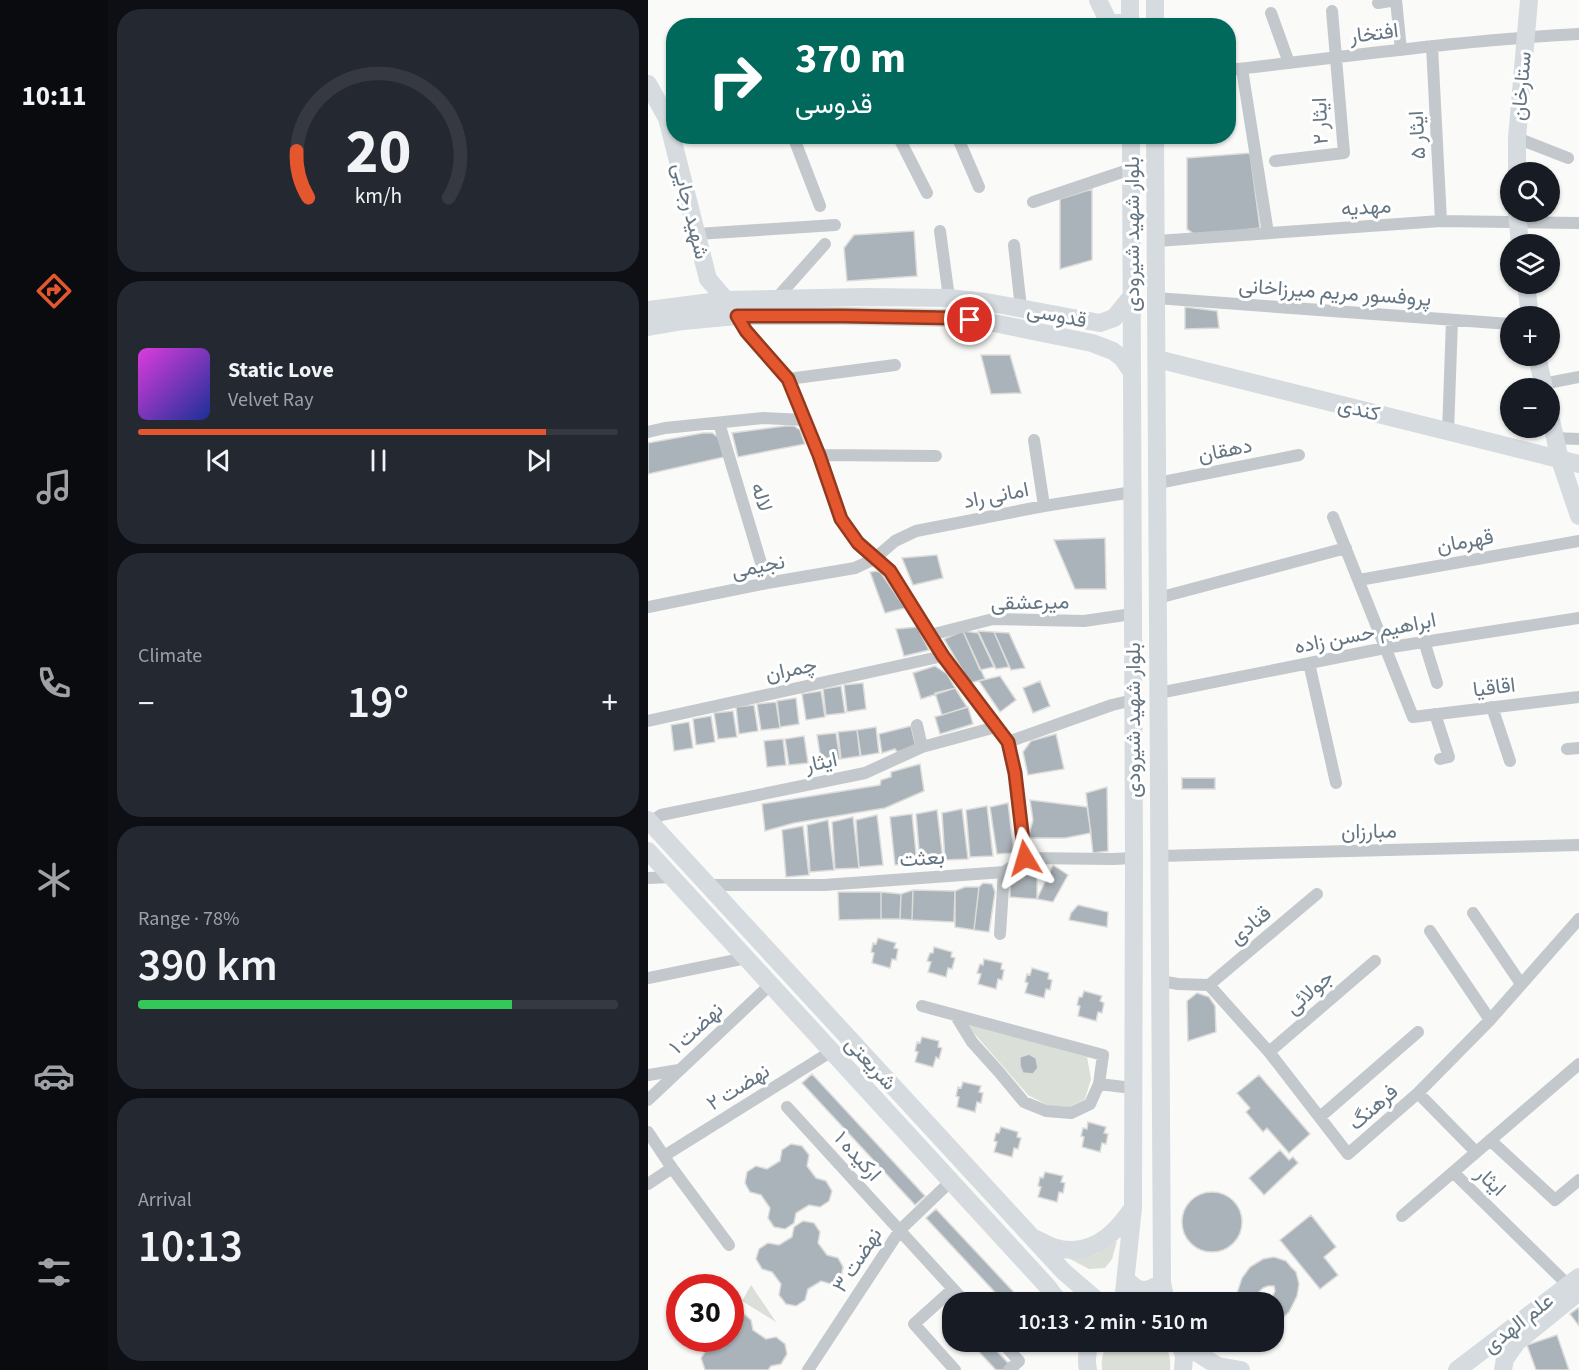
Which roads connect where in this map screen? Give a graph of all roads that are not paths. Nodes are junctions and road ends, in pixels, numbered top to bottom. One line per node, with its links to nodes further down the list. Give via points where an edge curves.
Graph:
1 (1098, 0): 8 (main road)
2 (1130, 0): 9 (main road)
3 (1155, 0): 10 (main road)
4 (1529, 0): 12 (main road, ستارخان)
5 (1378, 3): 14 (street, via 1396,0)
6 (1332, 11): 15 (street)
7 (1272, 13): 16 (street)
8 (1104, 18)
9 (1130, 18)
10 (1155, 18)
11 (1579, 34): 12 (street, افتخار)
12 (1525, 37): 13 (street, افتخار); 21 (main road, ستارخان)
13 (1432, 46): 14 (street, افتخار); 37 (street, ایثار ۵)
14 (1401, 50): 15 (street, افتخار)
15 (1336, 58): 16 (street, افتخار); 29 (street, ایثار ۲, via 1344,153)
16 (1289, 63): 18 (street, افتخار)
17 (1236, 69): 18 (street, افتخار)
18 (1242, 69): 43 (street)
19 (648, 84): 20 (main road, شهید رجایی)
20 (666, 111)
21 (1517, 138): 28 (street); 30 (main road, ستارخان)
22 (676, 144): 42 (main road, شهید رجایی)
23 (796, 144): 35 (street)
24 (902, 144): 33 (street)
25 (960, 144): 32 (street)
26 (1131, 144): 31 (main road, بلوار شهید شیرودی)
27 (1155, 144): 44 (main road, بلوار شهید شیرودی)
28 (1568, 158)
29 (1275, 161)
30 (1517, 162)
31 (1131, 169): 34 (street); 48 (main road, بلوار شهید شیرودی)
32 (979, 187)
33 (927, 193)
34 (1033, 202)
35 (820, 206)
36 (1500, 218): 37 (street, مهدیه)
37 (1441, 221): 43 (street, مهدیه)
38 (1560, 221): 39 (street, مهدیه)
39 (1579, 223)
40 (835, 225): 42 (street)
41 (940, 231): 49 (street)
42 (697, 234): 47 (main road, شهید رجایی)
43 (1268, 234): 44 (street, مهدیه)
44 (1156, 241): 50 (main road, بلوار شهید شیرودی)
45 (825, 244): 51 (street)
46 (1014, 246): 54 (street)
47 (708, 279): 52 (main road, شهید رجایی); 53 (main road)
48 (1132, 296): 58 (main road, قدوسی, via 1119,314); 64 (main road, بلوار شهید شیرودی)
49 (949, 298): 51 (main road, قدوسی); 54 (main road, قدوسی)
50 (1156, 298): 57 (street, پروفسور مریم میرزاخانی); 62 (main road, بلوار شهید شیرودی)
51 (776, 299): 52 (main road, قدوسی)
52 (726, 300): 53 (main road, قدوسی)
53 (697, 302): 55 (main road, قدوسی)
54 (1021, 308): 58 (main road, قدوسی)
55 (648, 310)
56 (737, 316): 60 (main road, قدوسی); 61 (main road, قدوسی, via 952,318); 66 (street)
57 (1452, 320): 59 (street, پروفسور مریم میرزاخانی); 71 (street)
58 (1100, 323): 61 (main road, via 1107,336)
59 (1500, 323)
60 (648, 327)
61 (1092, 343): 64 (main road, قدوسی, via 1113,351)
62 (1157, 359): 71 (main road, کندی); 80 (main road, بلوار شهید شیرودی)
63 (896, 365): 66 (street)
64 (1132, 372): 81 (main road, بلوار شهید شیرودی)
65 (1579, 377): 67 (street)
66 (788, 379): 68 (street)
67 (1560, 382)
68 (804, 420): 69 (street, via 763,418); 75 (street)
69 (719, 423): 70 (street); 89 (street, لاله)
70 (648, 432)
71 (1448, 432): 78 (main road, کندی)
72 (1554, 438): 73 (street); 78 (main road)
73 (1579, 439)
74 (1034, 440): 82 (street)
75 (819, 455): 77 (street); 87 (street, via 841,519)
76 (1299, 455): 80 (street, دهقان)
77 (936, 456)
78 (1560, 460): 79 (main road, کندی); 83 (main road)
79 (1579, 464)
80 (1158, 483): 90 (main road, بلوار شهید شیرودی)
81 (1133, 492): 82 (street, امانی راد); 92 (main road, بلوار شهید شیرودی)
82 (1044, 506): 87 (street, امانی راد, via 916,531 895,541)
83 (1579, 516)
84 (1333, 517): 86 (street)
85 (1579, 541): 88 (street, قهرمان)
86 (1346, 548): 88 (street); 90 (street)
87 (874, 559): 89 (street, نجیمی, via 855,568); 94 (street, via 890,571)
88 (1359, 580): 96 (street)
89 (767, 583): 91 (street, نجیمی)
90 (1158, 598): 100 (main road, بلوار شهید شیرودی)
91 (648, 607)
92 (1132, 614): 94 (street, میرعشقی, via 1084,621 993,619); 102 (main road, بلوار شهید شیرودی)
93 (1579, 618): 95 (street, ابراهیم حسن زاده)
94 (930, 635): 97 (street)
95 (1424, 641): 96 (street, ابراهیم حسن زاده); 99 (street)
96 (1385, 648): 98 (street, ابراهیم حسن زاده); 104 (street, اقاقیا, via 1413,717)
97 (943, 656): 105 (street, چمران); 107 (street)
98 (1309, 663): 100 (street, ابراهیم حسن زاده); 112 (street)
99 (1437, 683)
100 (1159, 693): 116 (main road, بلوار شهید شیرودی)
101 (1579, 697): 103 (street, اقاقیا)
102 (1133, 700): 108 (street); 118 (main road, بلوار شهید شیرودی)
103 (1492, 707): 104 (street, اقاقیا); 111 (street)
104 (1435, 714): 110 (street, via 1449,757)
105 (648, 721)
106 (917, 725): 109 (street)
107 (996, 728): 108 (street); 109 (street, ایثار)
108 (1008, 742): 117 (street)
109 (922, 747): 113 (street, ایثار, via 865,773 660,815)
110 (1440, 759)
111 (1510, 760)
112 (1336, 783)
113 (649, 821): 122 (main road, شریعتی)
114 (1579, 845): 116 (street, مبارزان)
115 (648, 851): 121 (main road, شریعتی)
116 (1160, 856): 131 (main road, بلوار شهید شیرودی)
117 (1025, 858): 118 (street); 119 (street, بعثت)
118 (1134, 858): 145 (main road, بلوار شهید شیرودی)
119 (1004, 872): 122 (street, بعثت, via 824,885); 127 (street)
120 (648, 878): 121 (street)
121 (673, 878): 128 (main road, شریعتی)
122 (708, 885): 162 (main road, شریعتی)
123 (1317, 894): 134 (street, قنادی)
124 (1473, 913): 133 (street)
125 (1579, 919): 133 (street, فرهنگ)
126 (1430, 931): 137 (street)
127 (1000, 933)
128 (746, 958): 130 (street); 132 (main road, شریعتی)
129 (1375, 961): 140 (street, جولائی)
130 (648, 978)
131 (1160, 981): 134 (street); 166 (main road, بلوار شهید شیرودی)
132 (771, 984): 139 (main road, شریعتی); 142 (street, نهضت ۱)
133 (1521, 984): 137 (street, فرهنگ)
134 (1209, 986): 140 (street, فرهنگ)
135 (921, 1006): 136 (street)
136 (956, 1016): 144 (street, via 1103,1055); 144 (street, via 972,1042 1024,1102 1046,1111 1071,1113 1090,1104)
137 (1490, 1020): 146 (street, فرهنگ)
138 (1418, 1032): 149 (street)
139 (832, 1051): 153 (street, نهضت ۲); 157 (main road, شریعتی)
140 (1269, 1052): 149 (street, فرهنگ)
141 (1579, 1064): 151 (street, ایثار)
142 (680, 1070): 143 (street); 147 (street, نهضت ۱)
143 (648, 1075)
144 (1099, 1084): 145 (street)
145 (1132, 1088): 159 (main road, بلوار شهید شیرودی)
146 (1418, 1093): 149 (street, فرهنگ, via 1348,1154); 152 (street)
147 (648, 1100)
148 (787, 1107): 161 (street, ارکیده ۱)
149 (1320, 1118)
150 (648, 1132): 153 (street)
151 (1490, 1140): 152 (street, ایثار); 156 (street, via 1555,1200)
152 (1476, 1152): 155 (street, ایثار)
153 (664, 1156): 154 (street)
154 (672, 1168): 158 (street); 163 (street)
155 (1453, 1172): 160 (street); 167 (street, ایثار)
156 (1579, 1180)
157 (951, 1181): 161 (street, نهضت ۳); 168 (main road, شریعتی)
158 (648, 1184)
159 (1132, 1208): 162 (main road, via 1121,1225 1092,1246 1076,1250 1053,1247); 165 (main road, بلوار شهید شیرودی)
160 (1402, 1216)
161 (900, 1230): 169 (street, ارکیده ۱); 180 (street, نهضت ۳)
162 (1031, 1236): 164 (main road, شریعتی)
163 (729, 1245)
164 (1064, 1272): 168 (main road, via 1062,1286); 172 (main road, شریعتی)
165 (1126, 1279): 166 (main road, via 1143,1290); 173 (main road, بلوار شهید شیرودی)
166 (1162, 1282): 174 (main road, بلوار شهید شیرودی)
167 (1575, 1284): 186 (main road, علم الهدی); 187 (main road, علم الهدی, via 1516,1342)
168 (1047, 1286): 171 (main road, شریعتی)
169 (953, 1289): 170 (street, ارکیده ۱); 181 (street, via 914,1324)
170 (956, 1292)
171 (1052, 1292)
172 (1087, 1292)
173 (1124, 1292)
174 (1164, 1292)
175 (1011, 1352): 182 (street, via 1019,1361)
176 (1088, 1352): 183 (main road)
177 (1183, 1352): 184 (main road)
178 (1192, 1352): 179 (main road)
179 (1213, 1368): 185 (main road)
180 (808, 1370)
181 (955, 1370)
182 (1009, 1370)
183 (1088, 1370)
184 (1183, 1370)
185 (1241, 1370)
186 (1457, 1370)
187 (1503, 1370)

